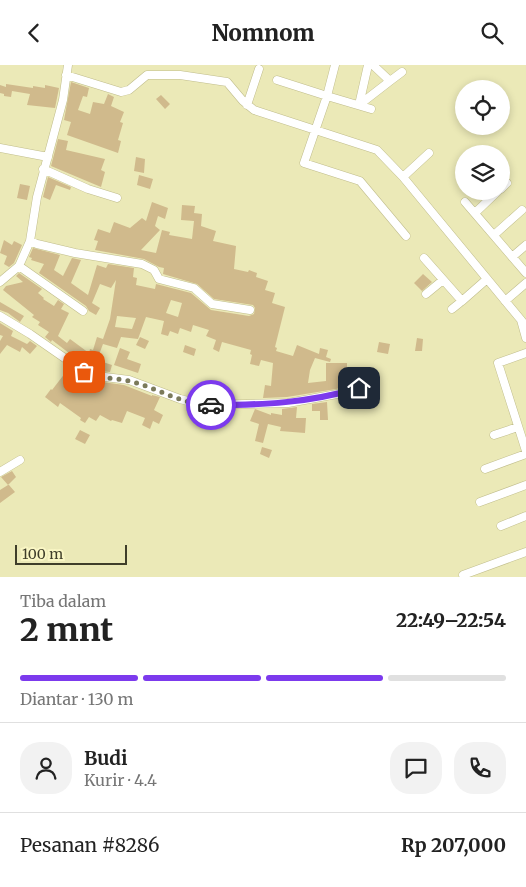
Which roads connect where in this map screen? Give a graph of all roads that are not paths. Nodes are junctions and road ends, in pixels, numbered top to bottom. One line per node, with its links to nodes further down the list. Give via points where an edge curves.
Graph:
1 (68, 65): 7 (street)
2 (335, 65): 10 (street)
3 (368, 65): 12 (street)
4 (373, 65): 9 (street)
5 (259, 69): 11 (street)
6 (402, 72): 9 (street)
7 (66, 75): 11 (street, via 121,92 147,75 180,75 221,81 229,84); 17 (street)
8 (277, 80): 10 (street)
9 (390, 81): 12 (street)
10 (327, 96): 12 (street); 14 (street)
11 (247, 105): 14 (street)
12 (359, 105): 13 (street)
13 (371, 109)
14 (315, 130): 19 (street, via 377,150); 26 (street, via 304,163 360,181)
15 (0, 149): 17 (street)
16 (429, 153): 19 (street)
17 (48, 157): 18 (street)
18 (44, 169): 20 (street); 27 (street)
19 (402, 177): 33 (street)
20 (117, 198)
21 (489, 200): 24 (street)
22 (465, 202): 24 (street)
23 (522, 210): 25 (street)
24 (475, 213): 25 (street)
25 (494, 235): 30 (street)
26 (406, 236)
27 (30, 241): 31 (street); 41 (street, via 74,253 142,265 154,270 160,279 194,288 212,304)
28 (526, 245): 30 (street)
29 (424, 257): 34 (street)
30 (512, 257): 32 (street)
31 (19, 267): 35 (street); 42 (street)
32 (526, 273)
33 (488, 279): 38 (street); 39 (street)
34 (444, 280): 37 (street); 38 (street)
35 (0, 282)
36 (526, 283): 39 (street)
37 (426, 294)
38 (462, 301): 40 (street)
39 (505, 301): 44 (street)
40 (452, 309)
41 (250, 310)
42 (83, 311)
43 (0, 316): 48 (street, via 90,375 129,381 204,405 288,403)
44 (520, 318): 45 (street); 46 (street)
45 (526, 326)
46 (526, 338)
47 (526, 353): 49 (street, via 498,363)
48 (359, 388)
49 (518, 427): 50 (street); 51 (street)
50 (494, 435)
51 (526, 452): 53 (street)
52 (20, 460): 54 (street)
53 (485, 469)
54 (0, 472)
55 (526, 485): 56 (street)
56 (480, 502)
57 (526, 516): 58 (street)
58 (501, 525)
59 (526, 552): 60 (street)
60 (464, 577)

